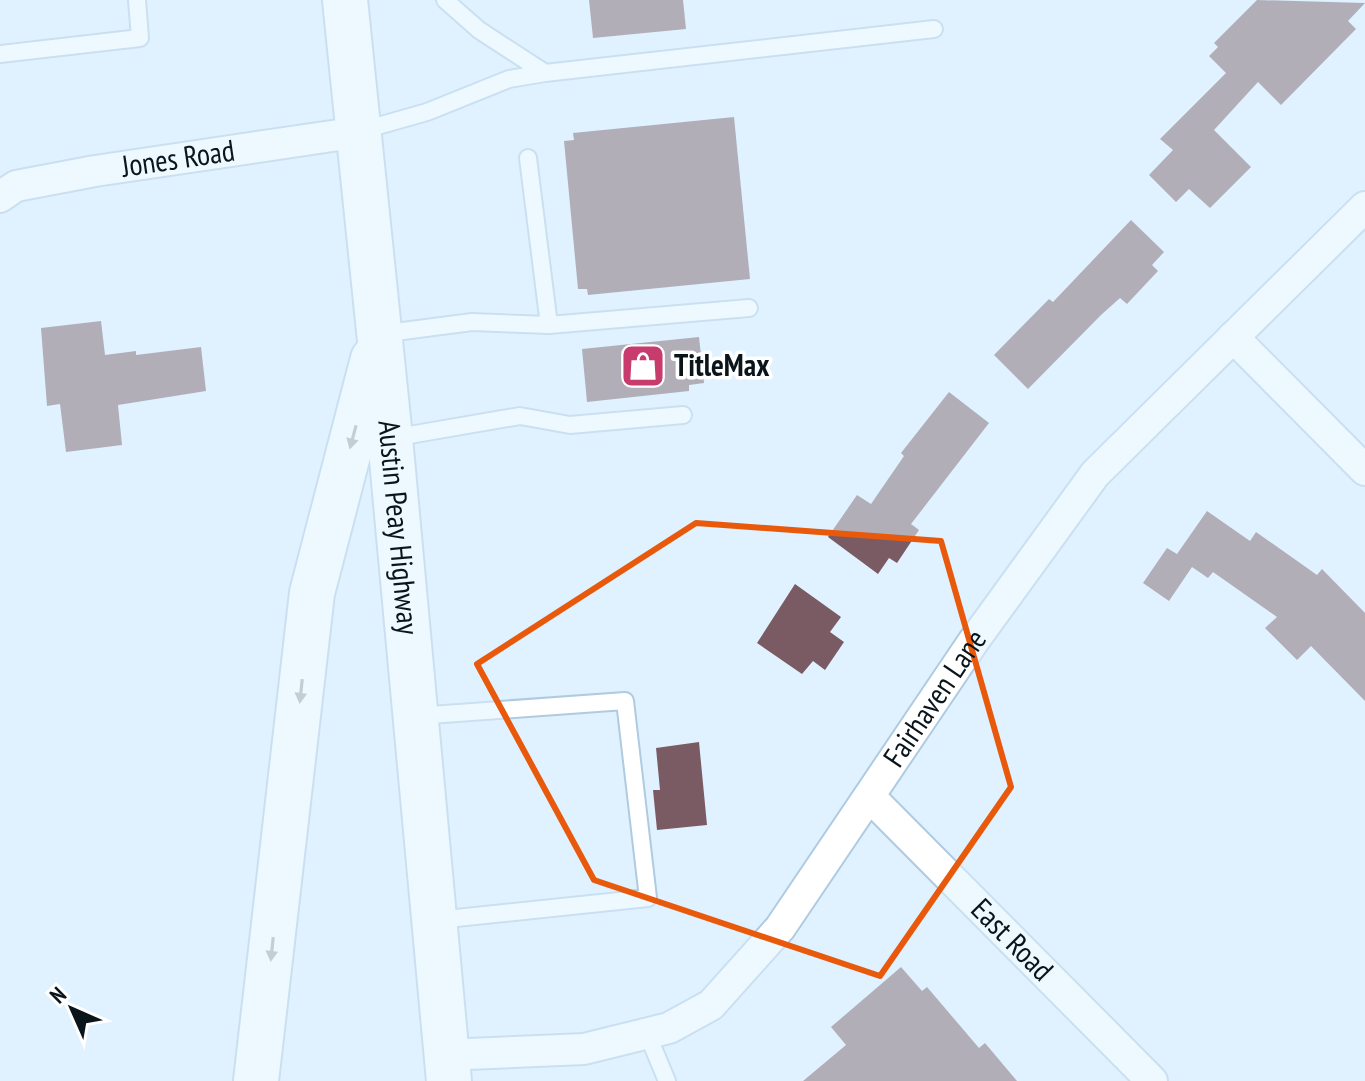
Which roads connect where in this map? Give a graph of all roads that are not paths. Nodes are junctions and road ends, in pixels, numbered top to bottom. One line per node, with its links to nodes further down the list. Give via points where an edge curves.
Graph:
1 (137, 0): 5 (lane, via 140,38)
2 (345, 0): 7 (main road, Austin Peay Highway)
3 (445, 0): 6 (lane, via 479,30)
4 (934, 29): 6 (lane)
5 (0, 54)
6 (545, 73): 7 (lane, via 509,79)
7 (359, 132): 9 (street, Jones Road, via 95,171 16,186); 13 (main road, Austin Peay Highway)
8 (528, 158): 12 (lane)
9 (0, 197)
10 (1365, 207): 14 (street, Fairhaven Lane)
11 (749, 308): 12 (lane)
12 (549, 325): 13 (lane, via 472,322)
13 (379, 334): 16 (main road, Austin Peay Highway); 23 (main road, one-way to 23, via 312,593)
14 (1233, 337): 17 (street); 19 (street, Fairhaven Lane, via 1095,474 973,642)
15 (683, 415): 16 (lane, via 570,425 520,416)
16 (390, 438): 18 (main road, Austin Peay Highway)
17 (1365, 470)
18 (413, 716): 20 (main road, Austin Peay Highway); 20 (lane, via 625,701 648,898)
19 (871, 798): 21 (street, Fairhaven Lane, via 780,928 711,1005 669,1028); 25 (street, East Road)
20 (432, 921): 22 (main road, Austin Peay Highway)
21 (647, 1033): 22 (street, Fairhaven Lane); 24 (lane)
22 (445, 1072)
23 (256, 1081)
24 (667, 1081)
25 (1152, 1081)

